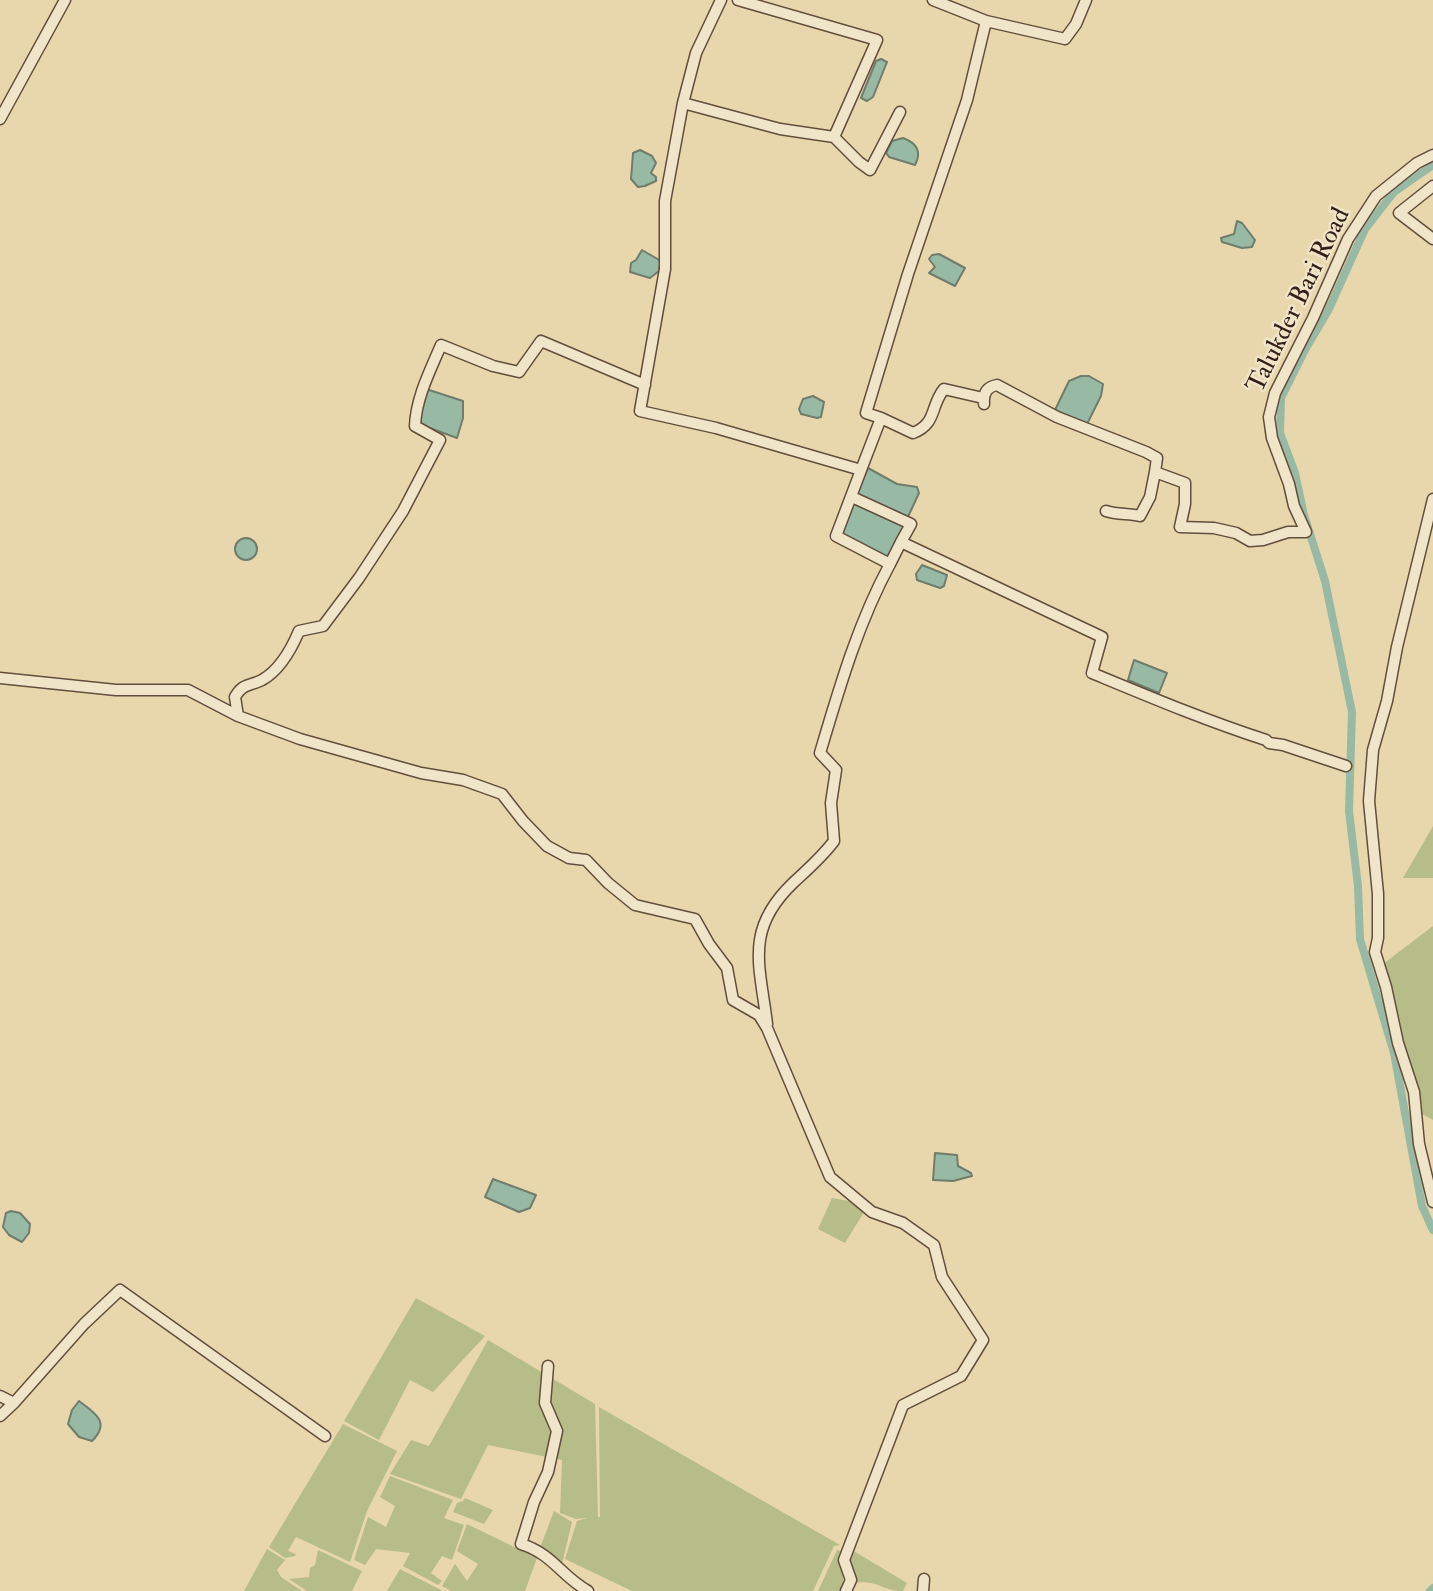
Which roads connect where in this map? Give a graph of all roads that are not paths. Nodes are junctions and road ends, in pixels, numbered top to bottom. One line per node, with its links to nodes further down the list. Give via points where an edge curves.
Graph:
1 (65, 0): 9 (street)
2 (721, 0): 7 (street, via 696,53)
3 (738, 0): 10 (street, via 877,40)
4 (933, 0): 6 (street)
5 (1086, 0): 6 (street, via 1065,39)
6 (986, 21): 15 (street, via 967,100 902,290 866,413)
7 (683, 103): 10 (street, via 780,129); 14 (street, via 665,201 665,269)
8 (900, 112): 10 (street, via 870,170)
9 (0, 119)
10 (834, 137)
11 (1433, 155): 17 (street, Talukder Bari Road, via 1376,196 1349,239 1275,393 1269,417 1272,438 1306,532 1250,541 1214,528 1180,527 1185,483)
12 (1433, 186): 13 (street, via 1399,213)
13 (1433, 239)
14 (645, 385): 16 (street, via 640,411); 24 (street, via 541,341 519,372 442,345 415,413 415,426 440,440 403,511 323,626 299,631 278,666 263,679 241,687 235,697)
15 (881, 418): 16 (street); 17 (street, via 913,433 925,429 944,389 984,401 990,387 997,385 1057,417 1157,458)
16 (861, 470): 18 (street)
17 (1155, 472): 20 (street, via 1140,516)
18 (852, 497): 21 (street, via 911,524); 22 (street, via 836,536)
19 (1433, 499): 27 (street, via 1373,750 1369,801 1377,894 1375,952 1414,1092 1419,1144)
20 (1106, 512)
21 (901, 542): 22 (street); 25 (street, via 1102,637 1092,673 1269,743)
22 (890, 564): 26 (street, via 852,652 820,753 836,770 831,803 834,841 771,906 759,933)
23 (0, 678): 24 (street, via 116,690 188,690)
24 (239, 716): 26 (street, via 299,739 502,794 547,846 569,858 586,860 635,905 695,919 727,968 733,1000 759,1015)
25 (1346, 766)
26 (767, 1028): 35 (street, via 830,1177 872,1212 902,1223 934,1245 942,1277 983,1340 961,1376 903,1405 844,1560 851,1580)
27 (1433, 1202)
28 (548, 1366): 34 (street, via 545,1403 557,1432 548,1472 521,1544 555,1562)
29 (0, 1396): 30 (street)
30 (14, 1403): 31 (street); 32 (street, via 120,1290)
31 (0, 1416)
32 (325, 1436)
33 (924, 1578): 36 (street)
34 (588, 1591)
35 (846, 1591)
36 (923, 1591)

